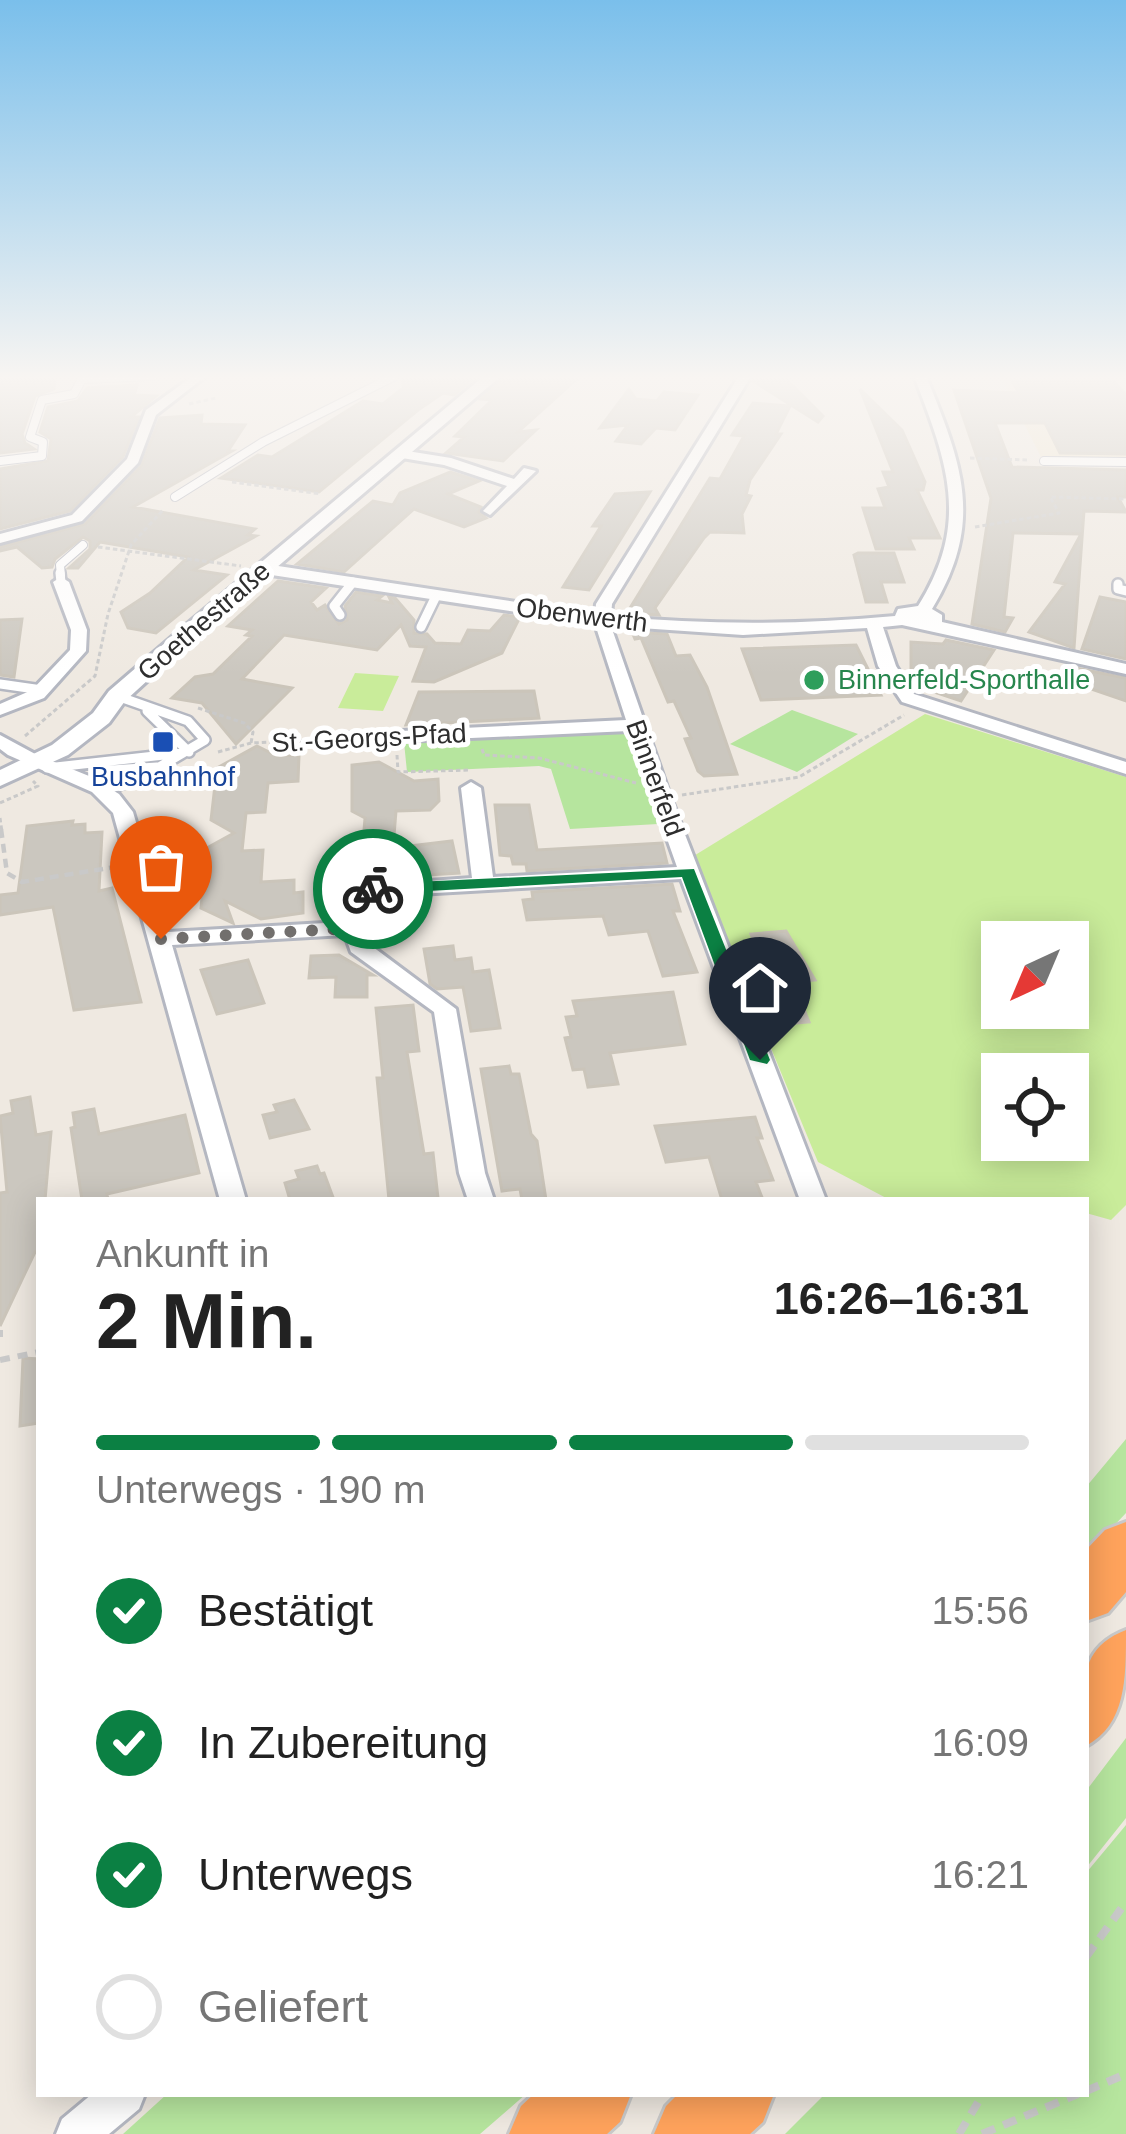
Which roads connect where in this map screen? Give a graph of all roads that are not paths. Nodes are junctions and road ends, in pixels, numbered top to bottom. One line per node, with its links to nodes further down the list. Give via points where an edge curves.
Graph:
1 (118, 476): 11 (street, via 77,518)
2 (207, 476): 9 (lane)
3 (374, 476): 13 (street, Goethestraße)
4 (490, 476): 8 (street)
5 (524, 476): 8 (street)
6 (683, 476): 19 (street, via 604,604)
7 (953, 476): 18 (street, via 949,566)
8 (516, 484): 10 (street)
9 (175, 497)
10 (490, 512)
11 (0, 539)
12 (83, 545): 14 (lane, via 59,565)
13 (265, 568): 15 (street, Obenwerth); 25 (street, Goethestraße)
14 (61, 582): 24 (street, via 78,651)
15 (353, 583): 16 (street, Obenwerth); 17 (lane, via 334,606)
16 (436, 596): 19 (street, Obenwerth); 21 (lane)
17 (340, 615)
18 (927, 617): 20 (street, Obenwerth); 22 (street, Obenwerth)
19 (602, 622): 20 (street, Obenwerth); 28 (street, Binnerfeld)
20 (874, 624): 33 (street, via 886,666 923,704)
21 (421, 627)
22 (1126, 669)
23 (0, 684): 24 (lane)
24 (42, 690): 27 (street)
25 (124, 690): 26 (lane); 31 (street, Goethestraße, via 101,718)
26 (141, 706): 30 (lane); 30 (lane, via 202,732 204,743)
27 (0, 710)
28 (635, 725): 29 (street, St.-Georgs-Pfad); 37 (street, Binnerfeld)
29 (338, 739)
30 (189, 752): 31 (lane); 32 (lane)
31 (19, 758): 35 (street, Goethestraße); 36 (street)
32 (164, 766): 36 (lane); 36 (lane)
33 (1126, 768)
34 (470, 778): 38 (street)
35 (0, 779)
36 (100, 781): 40 (street, via 123,812)
37 (688, 872): 38 (street); 43 (street, Binnerfeld)
38 (483, 883): 39 (street, via 359,891)
39 (354, 928): 40 (street); 42 (street, via 362,950 445,1009)
40 (161, 939): 41 (street)
41 (232, 1197)
42 (480, 1197)
43 (812, 1197)
44 (1126, 1549): 45 (highway)
45 (1089, 1590)
46 (1126, 1660): 47 (highway)
47 (1089, 1710)
48 (120, 2097): 51 (street)
49 (589, 2097): 52 (highway)
50 (732, 2097): 53 (highway)
51 (77, 2134)
52 (549, 2134)
53 (694, 2134)

